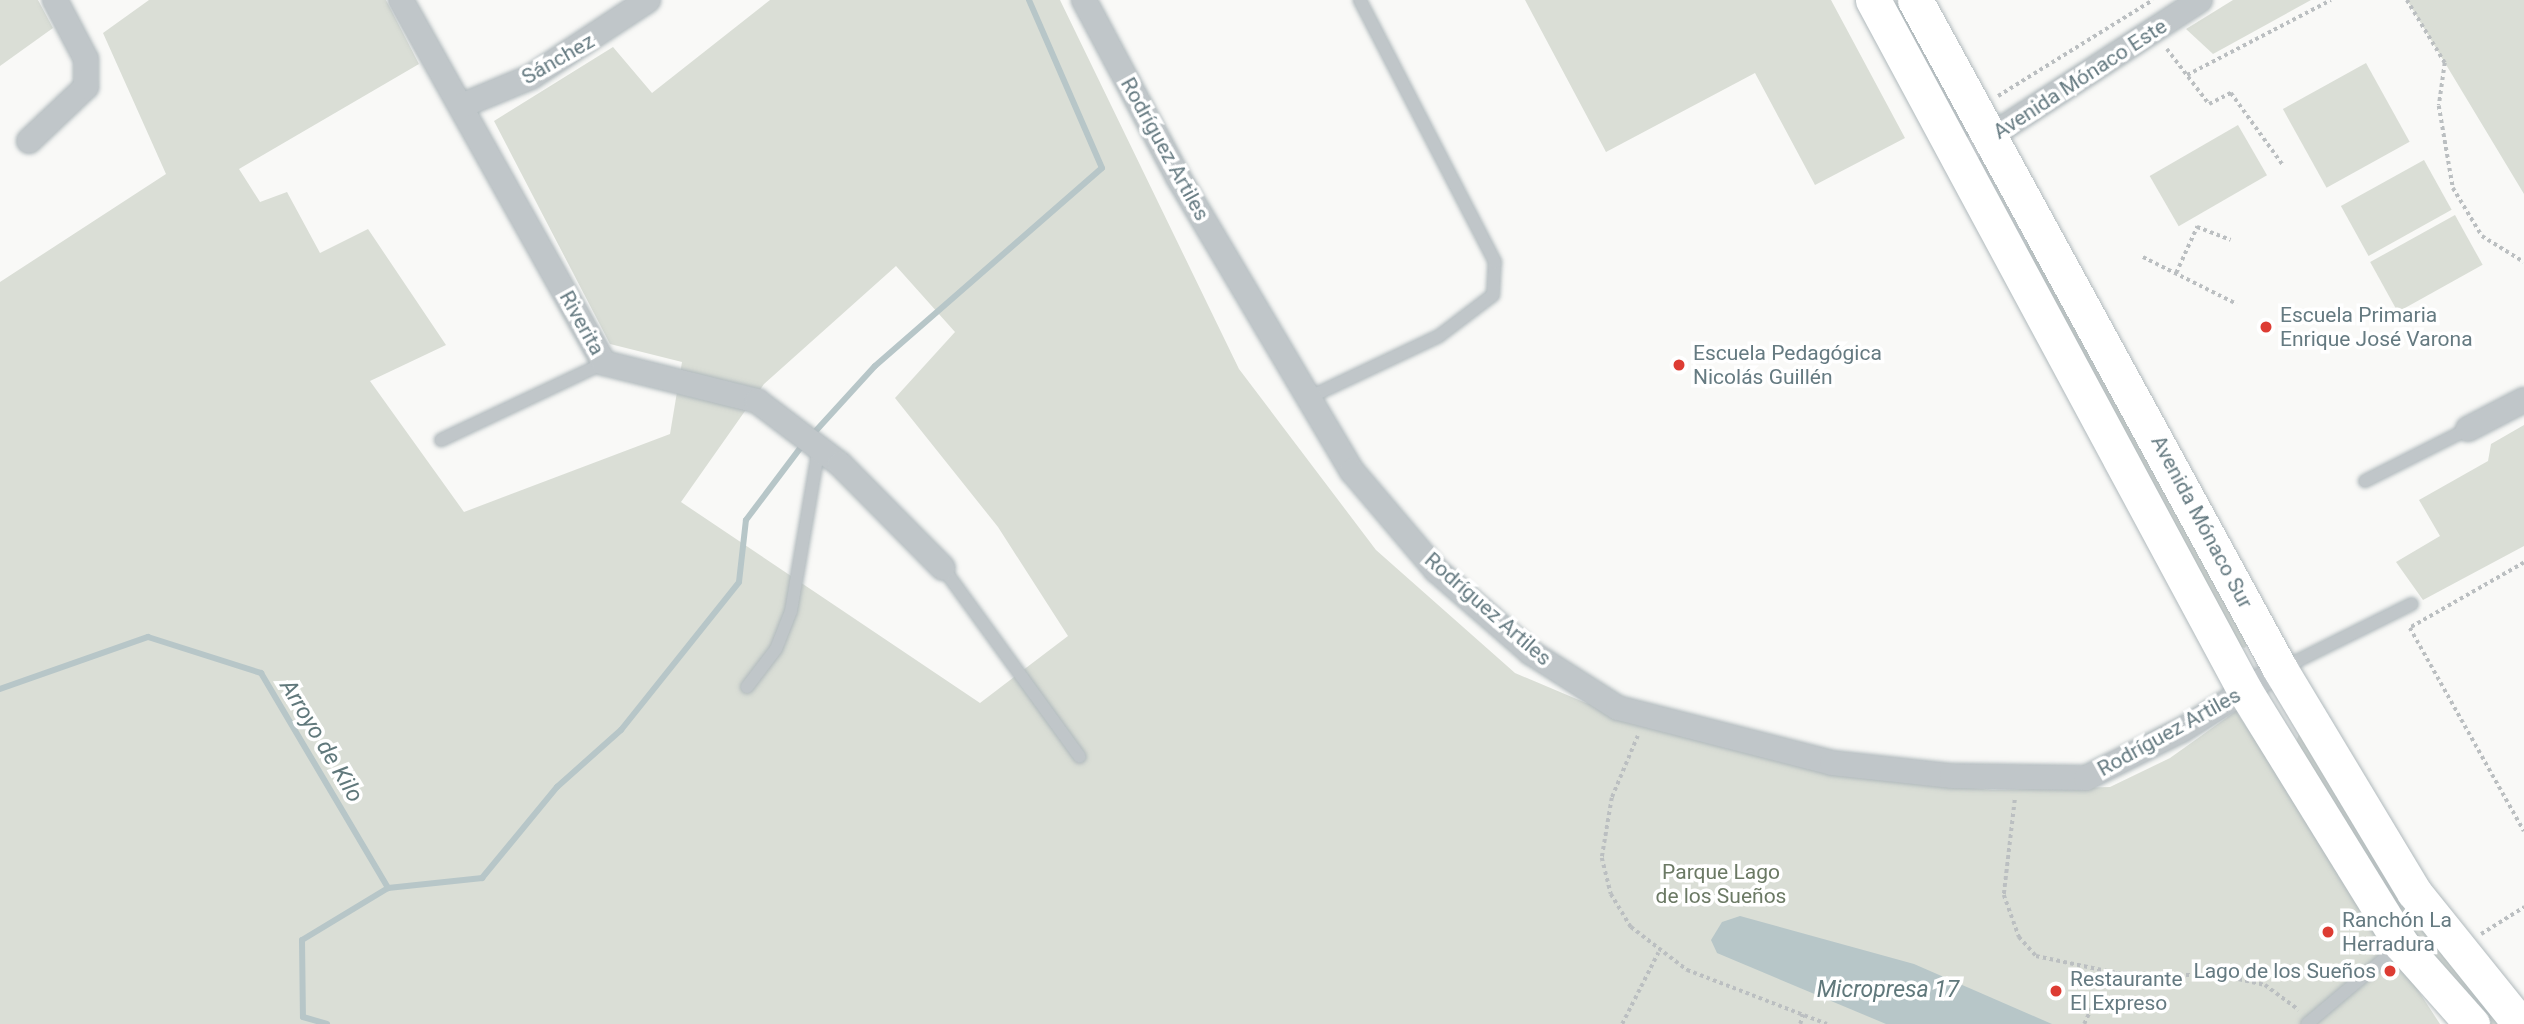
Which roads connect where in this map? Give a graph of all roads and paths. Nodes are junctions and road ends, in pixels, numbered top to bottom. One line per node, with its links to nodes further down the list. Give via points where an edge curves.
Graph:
1 (55, 0): 17 (street, via 86,59 86,87)
2 (401, 0): 15 (street, Riverita)
3 (648, 0): 15 (street, Sánchez, via 531,77)
4 (1084, 0): 26 (street, Rodríguez Artiles)
5 (1360, 0): 26 (lane, via 1495,262 1493,295 1438,336)
6 (1872, 0): 18 (main road, Avenida Mónaco Sur)
7 (1915, 0): 16 (main road, Avenida Mónaco Sur)
8 (2153, 0): 14 (path)
9 (2200, 0): 12 (street, Avenida Mónaco Este)
10 (2330, 0): 13 (path)
11 (2407, 0): 22 (path, via 2445,63 2439,106 2454,188 2482,236)
12 (2153, 31): 13 (path); 16 (street, Avenida Mónaco Este)
13 (2187, 75): 19 (path, via 2208,104 2231,93)
14 (1993, 99)
15 (461, 106): 25 (street, Riverita)
16 (1993, 136): 18 (street, Avenida Mónaco Este); 35 (main road, Avenida Mónaco Sur)
17 (29, 141)
18 (1960, 156): 37 (main road, Avenida Mónaco Sur)
19 (2283, 164)
20 (2231, 240): 23 (path, via 2197,227)
21 (2143, 257): 23 (path)
22 (2524, 262)
23 (2176, 274): 24 (path)
24 (2237, 304)
25 (604, 363): 29 (lane); 30 (street, Riverita, via 757,401)
26 (1308, 398): 38 (street, Rodríguez Artiles, via 1352,471 1437,570 1530,652 1618,708)
27 (2524, 400): 28 (street)
28 (2468, 429): 31 (lane)
29 (442, 440)
30 (819, 447): 33 (street, Riverita); 36 (lane, via 791,611 776,649)
31 (2365, 481)
32 (2524, 563): 41 (path, via 2410,628)
33 (943, 568): 39 (lane)
34 (2412, 604): 35 (lane)
35 (2280, 669): 37 (street, Rodríguez Artiles); 43 (main road, Avenida Mónaco Sur)
36 (747, 687)
37 (2245, 691): 40 (street, Rodríguez Artiles, via 2087,778); 44 (main road, Avenida Mónaco Sur)
38 (1647, 715): 40 (street, Rodríguez Artiles, via 1832,763); 46 (path, via 1612,798 1602,858 1611,894)
39 (1080, 757)
40 (2014, 777): 49 (path, via 2004,895 2019,937 2036,956 2116,972 2225,976 2265,985)
41 (2524, 831)
42 (2524, 907): 45 (path)
43 (2436, 920): 44 (main road); 45 (main road, Avenida Mónaco Sur)
44 (2401, 944): 49 (lane); 54 (main road, Avenida Mónaco Sur)
45 (2457, 948): 55 (main road, Avenida Mónaco Sur)
46 (1658, 953): 48 (path); 50 (path)
47 (2091, 1009): 53 (path)
48 (1803, 1014): 51 (path); 52 (path)
49 (2309, 1023)
50 (1622, 1024)
51 (1800, 1024)
52 (1827, 1024)
53 (2084, 1024)
54 (2472, 1024)
55 (2520, 1024)

